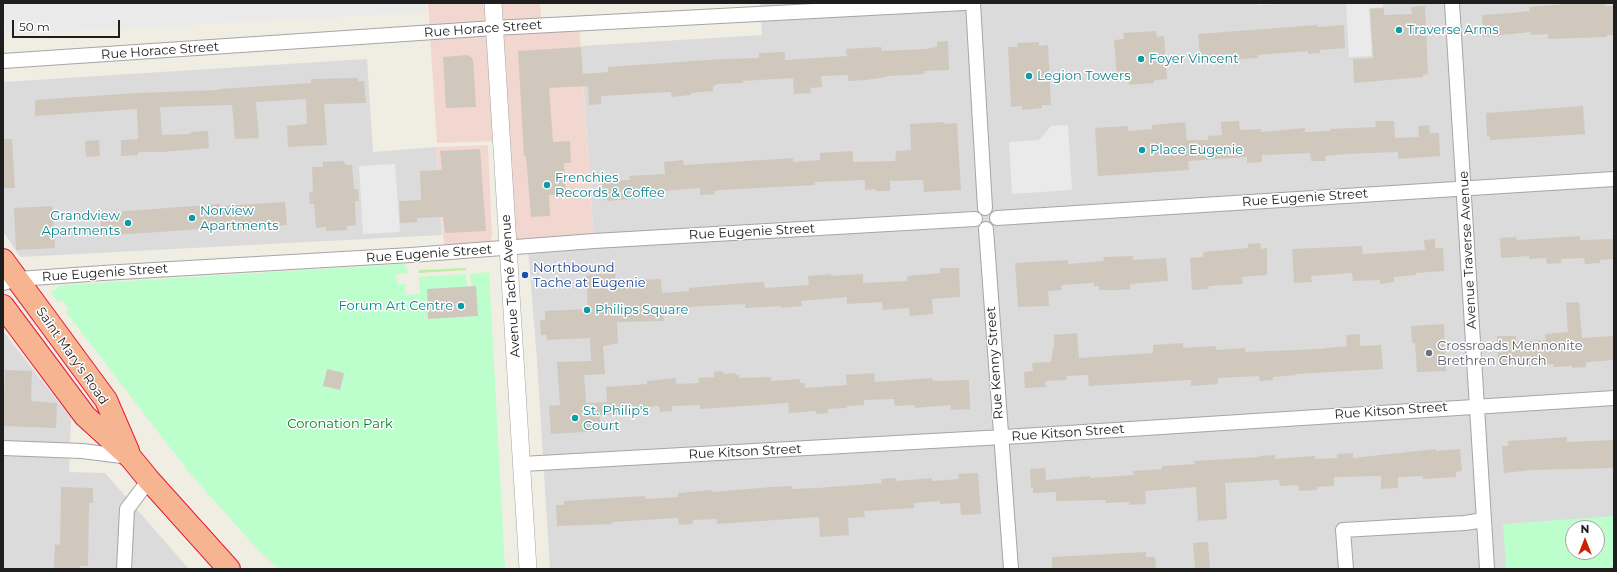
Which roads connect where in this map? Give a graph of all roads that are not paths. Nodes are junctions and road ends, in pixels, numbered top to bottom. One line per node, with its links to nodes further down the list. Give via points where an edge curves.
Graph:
1 (493, 3): 5 (street, Avenue Taché Avenue)
2 (964, 3): 5 (street, Rue Horace Street)
3 (973, 3): 9 (street)
4 (1452, 3): 8 (street, Avenue Traverse Avenue)
5 (494, 28): 6 (street, Rue Horace Street); 13 (street, Avenue Taché Avenue)
6 (3, 61)
7 (1614, 179): 8 (street, Rue Eugenie Street)
8 (1464, 188): 10 (street, Rue Eugenie Street); 18 (street, Avenue Traverse Avenue)
9 (985, 208): 10 (street, via 992,210); 11 (street, via 977,212)
10 (996, 218): 12 (street, via 994,225)
11 (975, 219): 12 (street, via 979,227); 13 (street, Rue Eugenie Street)
12 (986, 229): 19 (street, Rue Kenny Street)
13 (508, 248): 15 (street, Rue Eugenie Street); 22 (street, Avenue Taché Avenue)
14 (3, 260): 15 (highway, Saint Mary's Road)
15 (10, 281): 21 (highway, Saint Mary's Road, via 106,400)
16 (3, 306): 21 (highway, Saint Mary's Road, via 85,416)
17 (1614, 398): 18 (street, Rue Kitson Street)
18 (1478, 406): 19 (street, Rue Kitson Street); 24 (street, Avenue Traverse Avenue)
19 (1001, 437): 22 (street, Rue Kitson Street); 28 (street, Rue Kenny Street)
20 (3, 448): 21 (street, via 82,451)
21 (131, 458): 23 (highway, Saint Mary's Road)
22 (522, 464): 27 (street, Avenue Taché Avenue)
23 (149, 480): 25 (street, via 127,509); 26 (highway, Saint Mary's Road)
24 (1484, 520): 29 (street, via 1343,530); 30 (street, Avenue Traverse Avenue)
25 (124, 569)
26 (229, 569)
27 (528, 569)
28 (1011, 569)
29 (1346, 569)
30 (1487, 569)

